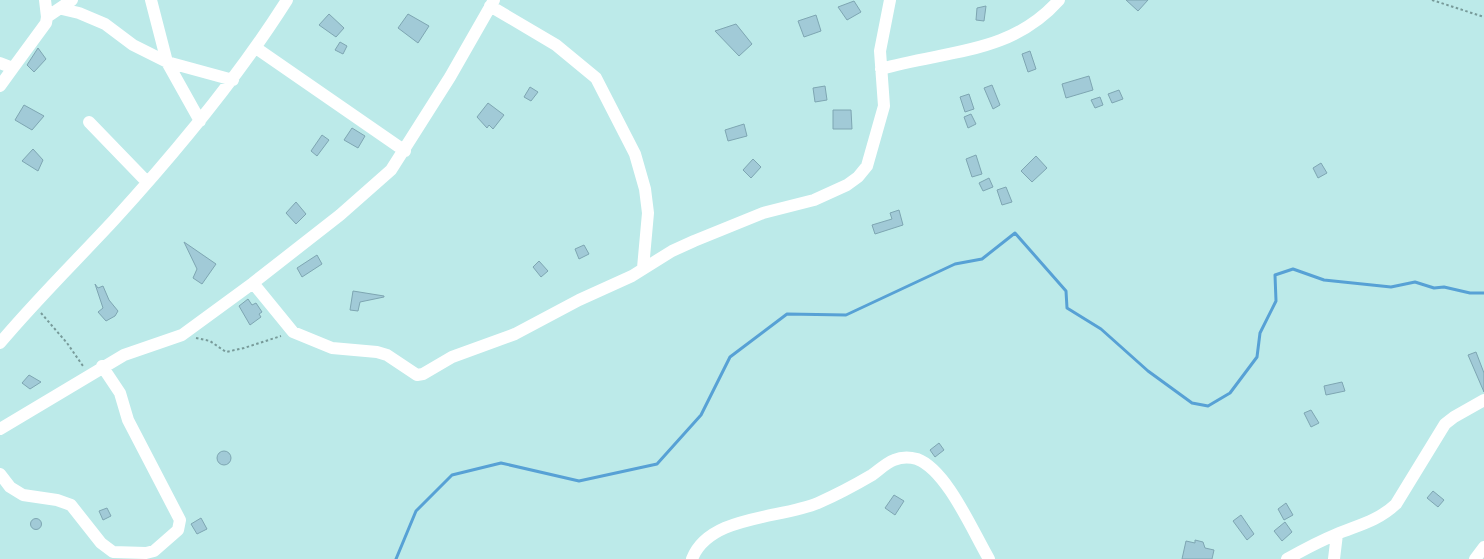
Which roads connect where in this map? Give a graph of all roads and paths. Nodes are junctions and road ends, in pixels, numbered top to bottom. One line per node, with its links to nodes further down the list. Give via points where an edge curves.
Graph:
1 (45, 0): 11 (street)
2 (72, 0): 9 (street)
3 (150, 0): 13 (street)
4 (287, 0): 12 (street)
5 (890, 0): 16 (street, via 880,51)
6 (1059, 0): 16 (street, via 1022,32 983,48 911,60)
7 (1432, 0): 10 (path)
8 (492, 3): 21 (street); 23 (street, via 556,45 596,78 635,154 645,189 648,213)
9 (62, 9): 11 (street); 13 (street, via 105,24 148,54)
10 (1484, 17)
11 (47, 18): 15 (street, via 42,30)
12 (256, 48): 17 (street); 21 (street)
13 (167, 62): 17 (street); 19 (street)
14 (0, 63): 15 (street)
15 (13, 68): 18 (street)
16 (881, 69): 23 (street, via 884,86 882,114 867,166 858,177 814,200 728,225)
17 (233, 80): 19 (street)
18 (0, 86)
19 (200, 121): 22 (street)
20 (89, 122): 22 (street)
21 (405, 151): 24 (street, via 374,187)
22 (147, 182): 25 (street)
23 (643, 268): 26 (street, via 560,309 541,322 452,357 423,374 417,375 377,352 332,348)
24 (253, 283): 26 (street); 27 (street)
25 (34, 306): 28 (street); 30 (path, via 55,328)
26 (293, 332): 27 (path, via 226,352 210,342)
27 (182, 335): 29 (street)
28 (0, 342)
29 (102, 366): 30 (street); 33 (street, via 120,393 128,420 180,520 178,530 150,552 113,552 101,543 72,505 23,495 10,487)
30 (88, 374): 32 (street)
31 (1484, 400): 34 (street, via 1445,424 1391,509 1371,522)
32 (0, 429)
33 (0, 474)
34 (1337, 534): 38 (street); 39 (street)
35 (1484, 547): 40 (street)
36 (692, 559): 37 (street, via 699,544 716,532 816,503 871,476 894,460 909,458 920,461 950,489)
37 (989, 559)
38 (1287, 559)
39 (1334, 559)
40 (1475, 559)

